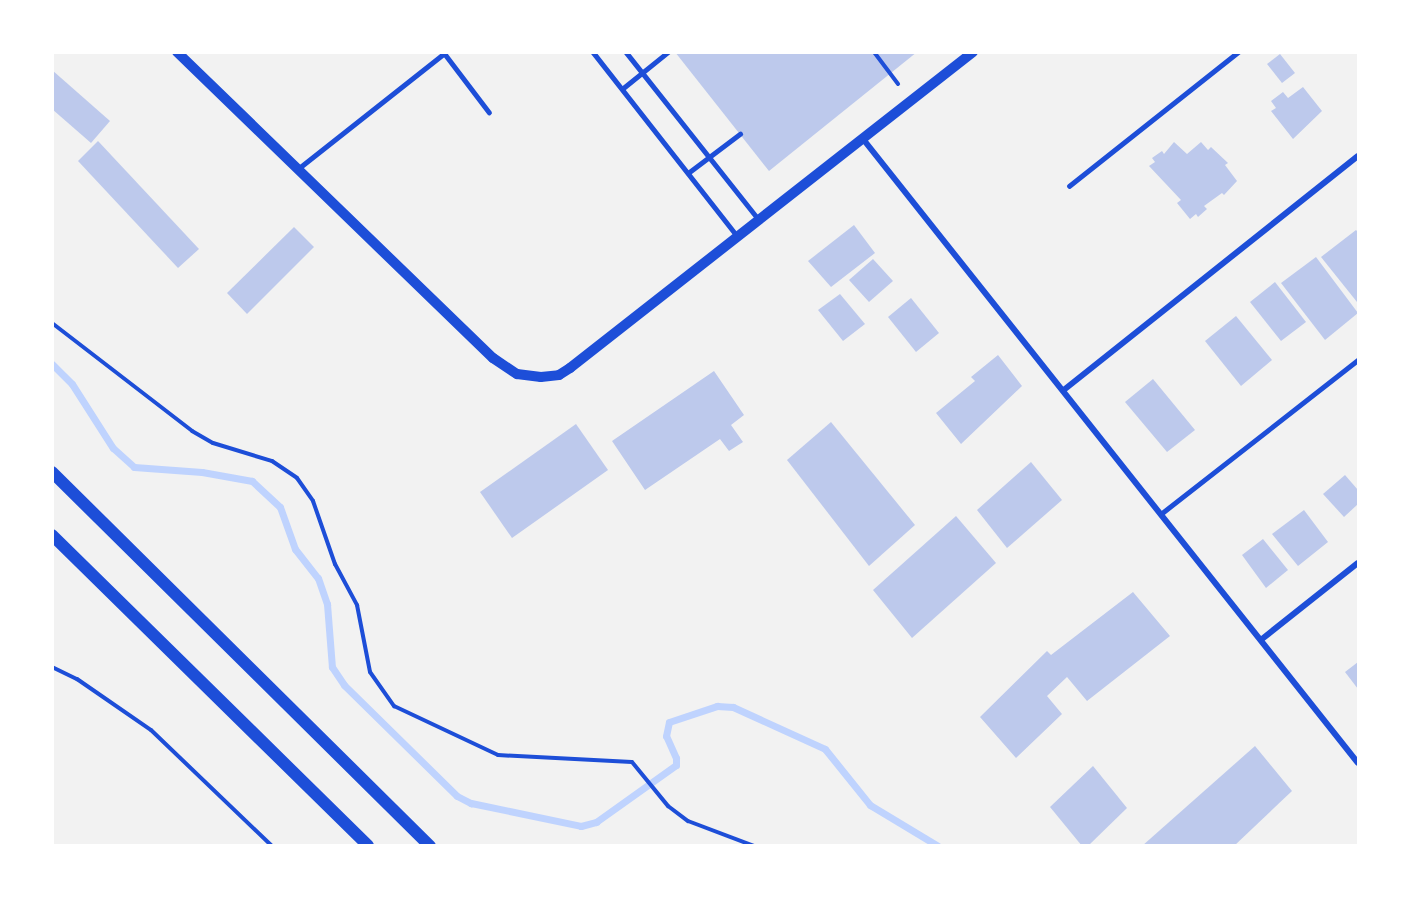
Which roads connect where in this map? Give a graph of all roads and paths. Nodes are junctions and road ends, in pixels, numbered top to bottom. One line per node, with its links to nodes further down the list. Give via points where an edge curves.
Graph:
1 (177, 52): 17 (street)
2 (593, 52): 11 (lane)
3 (626, 52): 9 (lane)
4 (668, 52): 9 (lane)
5 (874, 52): 10 (path)
6 (974, 52): 14 (street)
7 (1238, 52): 19 (lane)
8 (446, 53): 12 (lane); 17 (lane)
9 (642, 73): 11 (lane); 16 (lane)
10 (898, 84)
11 (622, 89): 18 (lane)
12 (489, 112)
13 (740, 134): 16 (lane)
14 (862, 139): 20 (street); 24 (street)
15 (1359, 156): 24 (street)
16 (708, 158): 18 (lane); 20 (lane)
17 (297, 170): 21 (street, via 498,362 517,374 559,375)
18 (688, 172): 21 (lane)
19 (1069, 186)
20 (759, 220): 21 (street)
21 (738, 237)
22 (52, 323): 35 (path, via 192,431 213,443 272,461 297,478 313,501 335,564 357,605 370,672 394,706 498,755 570,761 628,760 663,800 688,821)
23 (1359, 360): 26 (lane)
24 (1065, 389): 26 (street)
25 (52, 472): 34 (main road)
26 (1162, 513): 29 (street)
27 (52, 536): 33 (main road)
28 (1359, 563): 29 (street)
29 (1262, 639): 31 (street)
30 (52, 667): 32 (path, via 77,679 151,730)
31 (1359, 763)
32 (272, 846)
33 (368, 846)
34 (430, 846)
35 (754, 846)

